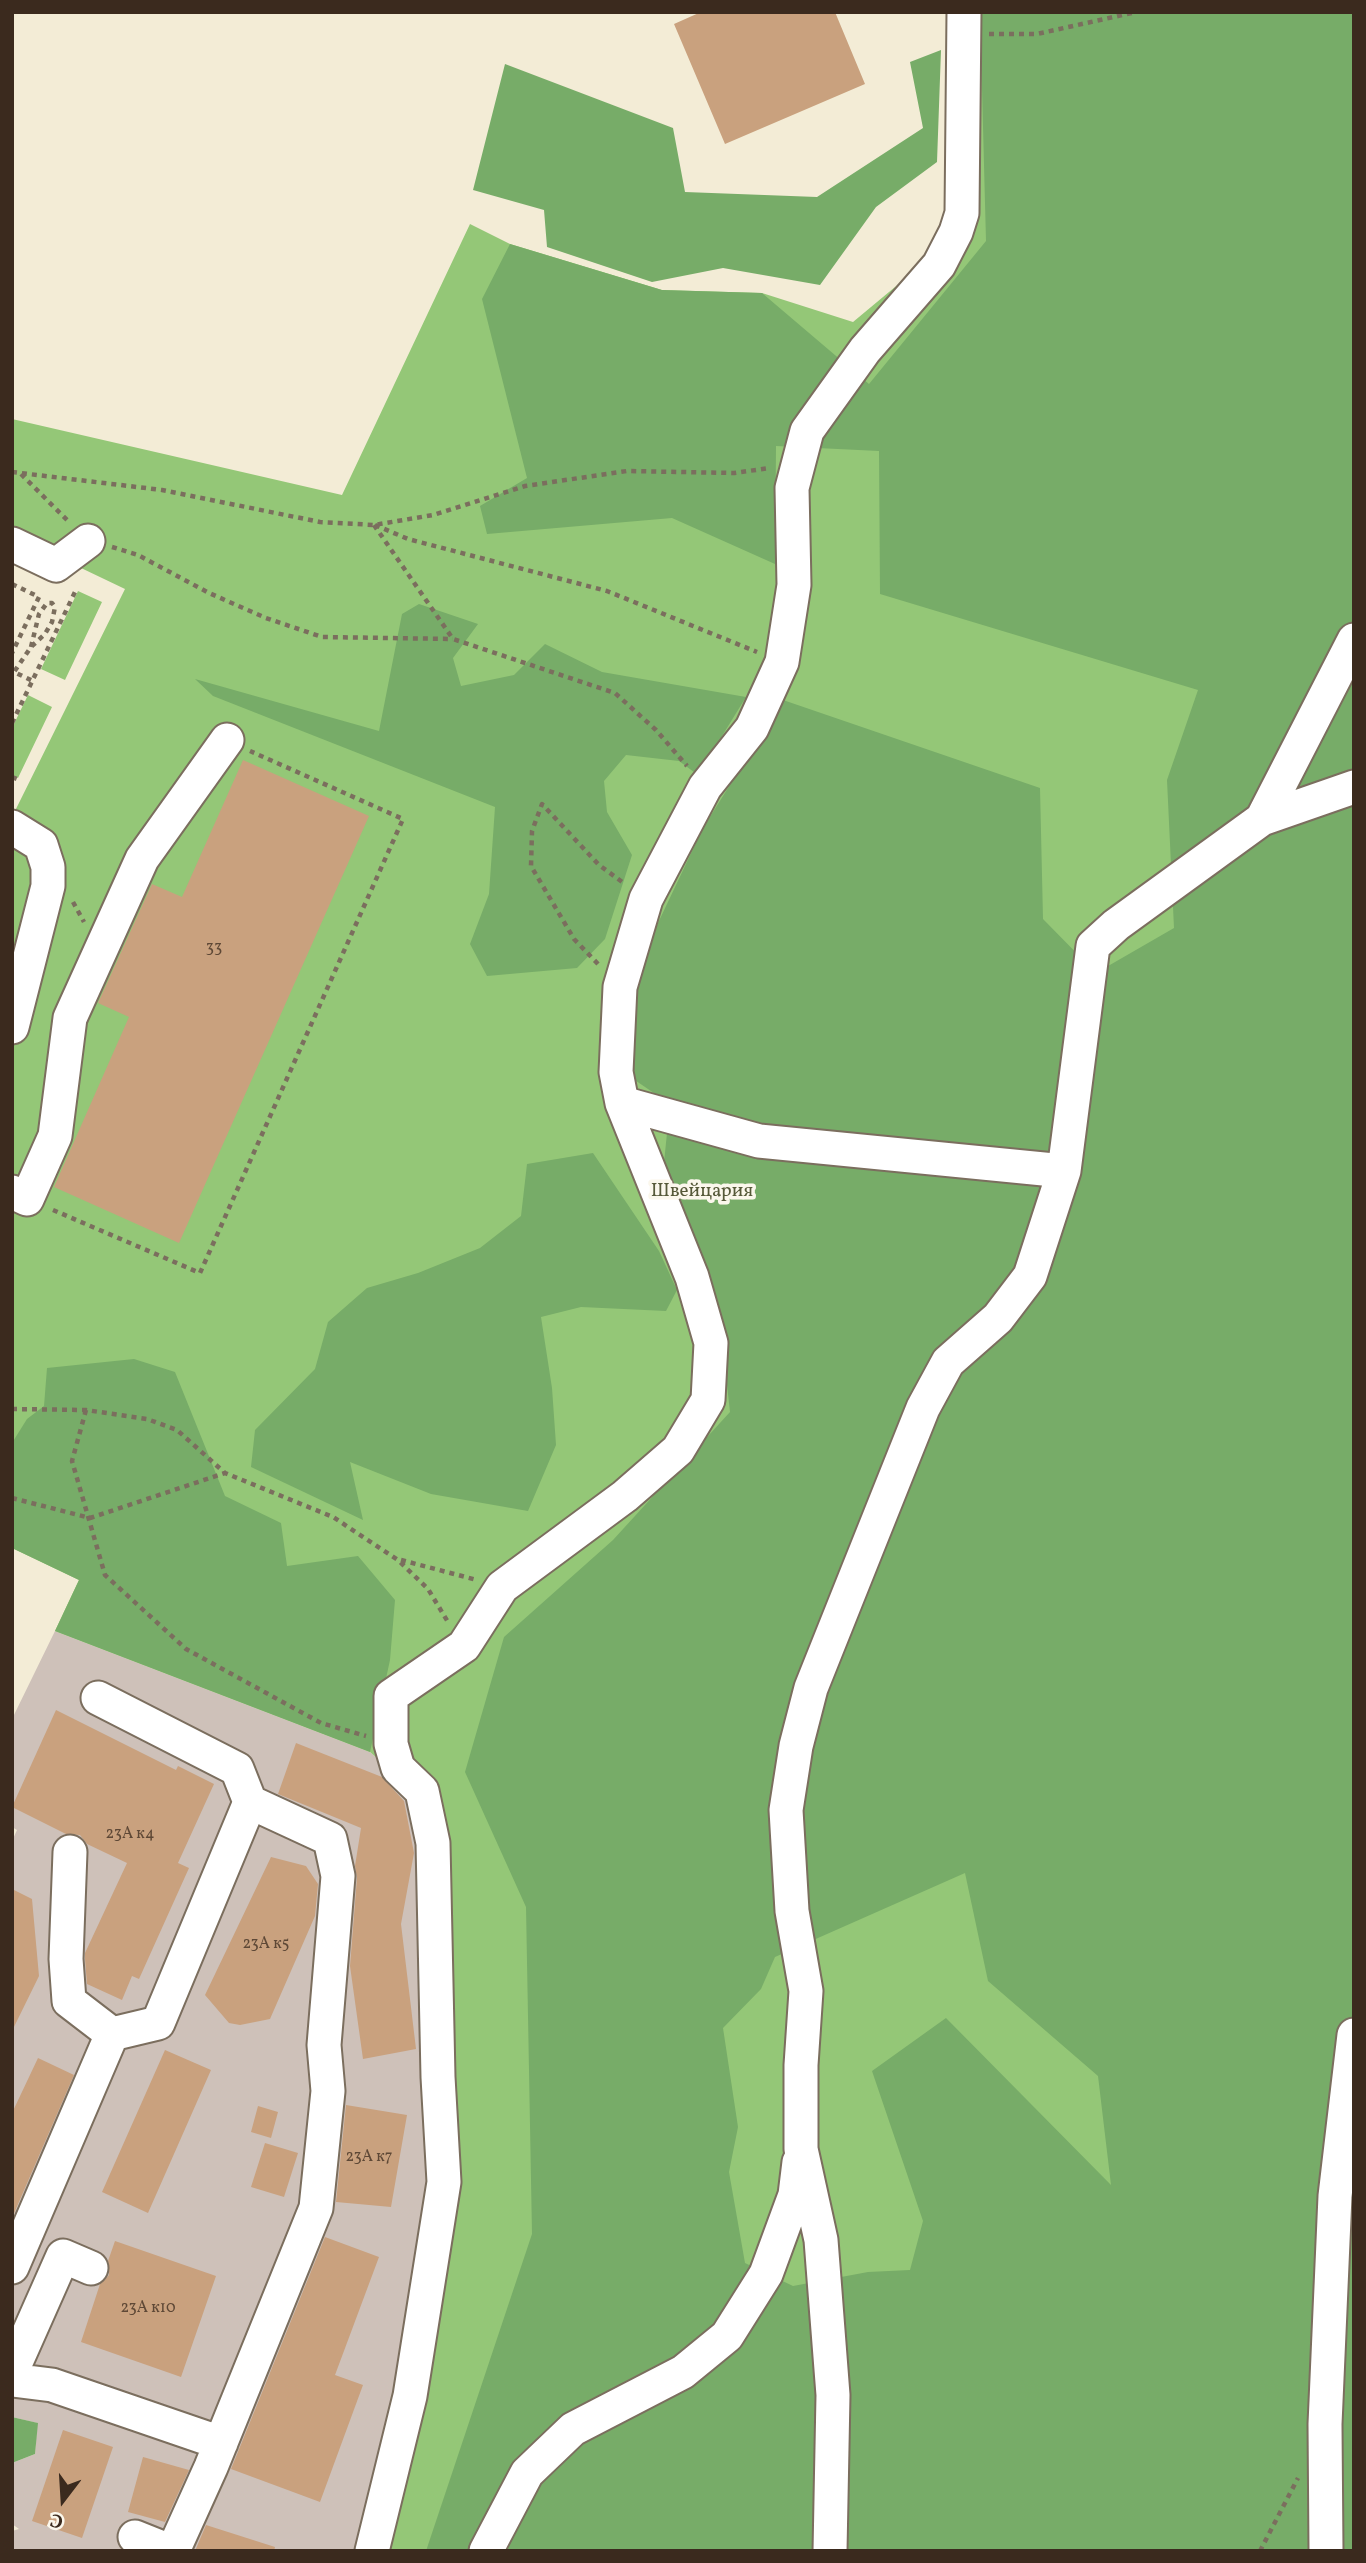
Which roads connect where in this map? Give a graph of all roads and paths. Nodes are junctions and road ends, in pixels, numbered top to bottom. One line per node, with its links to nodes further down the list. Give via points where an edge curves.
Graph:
1 (1136, 12): 2 (path, via 1037,34)
2 (964, 23): 3 (lane, via 962,213 956,232 939,265 865,350 807,431)
3 (798, 464): 6 (path, via 734,473 627,471 525,486 433,515); 15 (lane, via 792,488 794,585)
4 (12, 472): 5 (path)
5 (20, 473): 6 (path, via 162,490 320,523); 7 (path)
6 (374, 525): 11 (path); 15 (path, via 408,539 607,591)
7 (88, 541): 8 (lane, via 56,565); 11 (path, via 138,555 209,593 322,637)
8 (12, 544)
9 (12, 584): 14 (path, via 39,597)
10 (76, 590): 17 (path)
11 (453, 639): 20 (path, via 615,693 656,730)
12 (1354, 640): 22 (lane)
13 (31, 647): 13 (path, via 52,622 52,603 38,614); 16 (path)
14 (12, 653)
15 (782, 663): 20 (lane, via 752,728)
16 (13, 673): 17 (path)
17 (33, 681): 18 (path)
18 (12, 723)
19 (227, 740): 31 (lane, via 142,859 70,1018 55,1136); 31 (path, via 403,819 200,1273)
20 (705, 787): 24 (lane)
21 (1354, 787): 22 (lane)
22 (1262, 819): 30 (lane, via 1093,946)
23 (12, 827): 28 (lane, via 41,845 48,886)
24 (646, 899): 27 (lane); 27 (path, via 599,864 542,804 533,831 531,866 573,939)
25 (72, 900): 26 (path)
26 (89, 931)
27 (620, 987): 29 (lane, via 616,1072)
28 (12, 1027)
29 (622, 1102): 30 (lane, via 759,1141); 38 (lane, via 692,1278 711,1343 708,1400 678,1450 625,1496)
30 (1064, 1171): 46 (lane, via 1030,1276 998,1318 948,1362 923,1408 808,1700 786,1810 792,1911 806,1991)
31 (19, 1195)
32 (12, 1409): 33 (path)
33 (86, 1410): 34 (path, via 147,1419 177,1430); 36 (path, via 72,1461)
34 (225, 1473): 36 (path); 37 (path, via 333,1517)
35 (12, 1498): 36 (path)
36 (90, 1518): 41 (path, via 105,1575 186,1649 321,1723)
37 (398, 1559): 38 (path); 39 (path, via 428,1589)
38 (502, 1587): 39 (lane)
39 (464, 1646): 41 (lane, via 391,1696)
40 (98, 1698): 42 (lane, via 237,1769)
41 (391, 1744): 55 (lane, via 398,1768 422,1791 433,1843 444,2182 410,2396)
42 (250, 1802): 44 (lane, via 158,2023); 51 (lane, via 330,1839 338,1876 324,2045 328,2091 316,2208)
43 (70, 1852): 44 (lane, via 69,2001)
44 (112, 2034): 47 (lane)
45 (1354, 2035): 59 (lane, via 1335,2196 1325,2424)
46 (802, 2149): 56 (lane, via 795,2195 766,2274 727,2336 683,2372 573,2429 527,2473); 57 (lane, via 821,2240 832,2382)
47 (12, 2267)
48 (91, 2268): 49 (lane, via 63,2256)
49 (12, 2371)
50 (12, 2380): 51 (lane, via 52,2385)
51 (221, 2443): 54 (lane)
52 (1301, 2470): 58 (path)
53 (135, 2536): 54 (lane)
54 (171, 2551)
55 (372, 2551)
56 (486, 2551)
57 (830, 2551)
58 (1260, 2551)
59 (1326, 2551)

